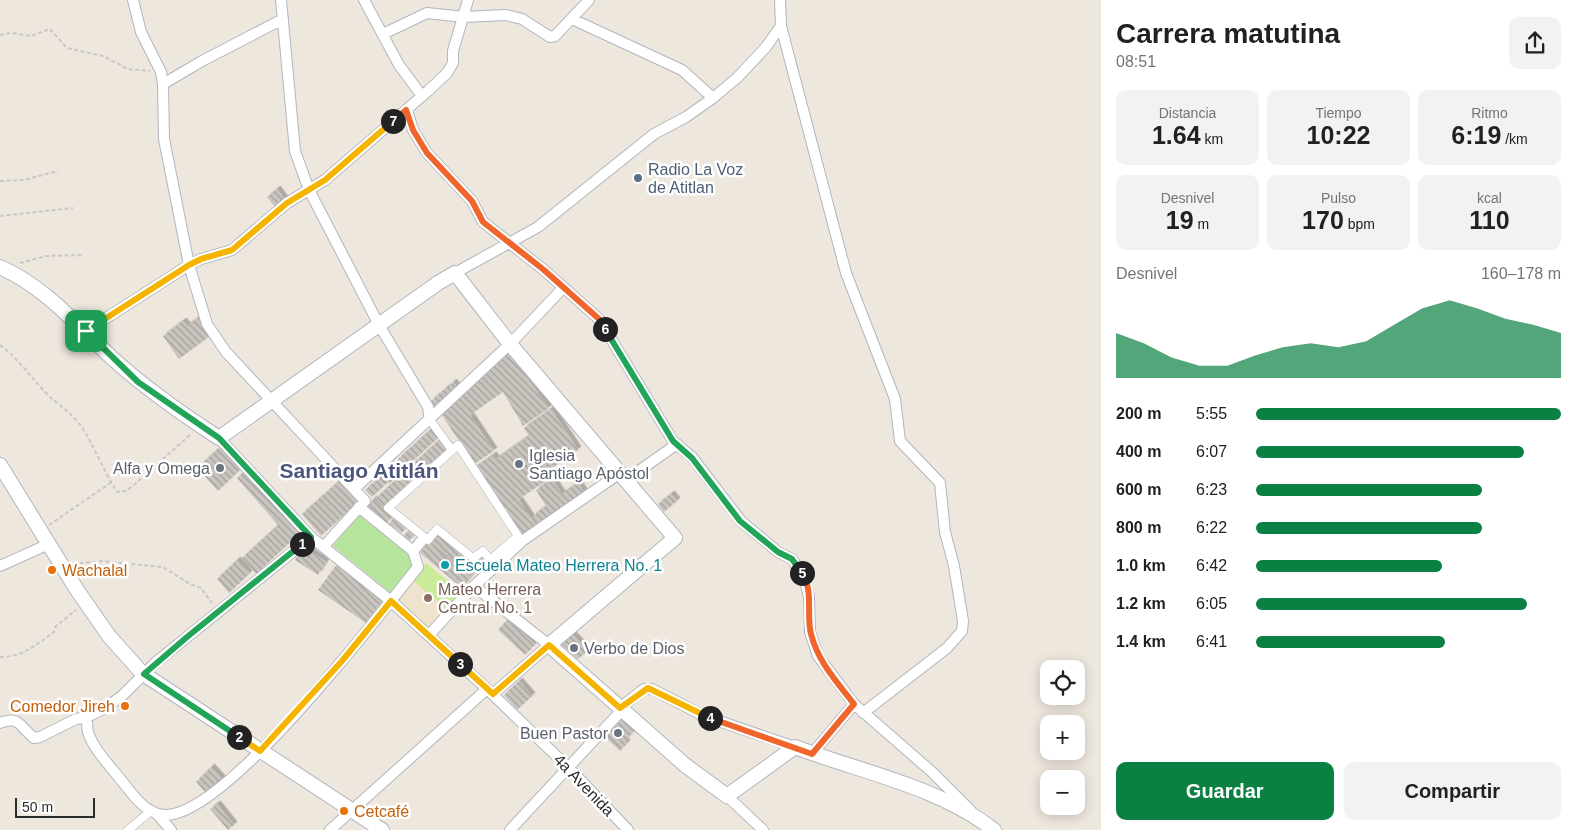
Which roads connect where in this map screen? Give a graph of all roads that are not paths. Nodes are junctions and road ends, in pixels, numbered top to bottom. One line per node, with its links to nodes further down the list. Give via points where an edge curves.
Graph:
1 (133, 0): 12 (street, via 140,32 161,72)
2 (281, 0): 8 (street)
3 (364, 0): 11 (street)
4 (468, 0): 7 (street)
5 (589, 0): 9 (street)
6 (780, 0): 10 (street)
7 (464, 17): 9 (street, via 506,15 522,19 550,37 556,36); 11 (street, via 427,13); 13 (street, via 453,51 453,63)
8 (282, 19): 12 (street); 16 (street, via 295,151)
9 (572, 19): 14 (street, via 682,70)
10 (781, 26): 14 (street, via 738,77); 48 (street, via 846,274 895,399 900,442 940,483 945,532 963,621 962,631 947,648)
11 (383, 34): 13 (street)
12 (163, 84): 18 (street, via 164,139)
13 (422, 96): 15 (street)
14 (713, 98): 17 (street, via 654,134 538,227)
15 (406, 110): 16 (street); 17 (street, via 427,153 472,201 483,222)
16 (309, 190): 18 (street, via 287,203 232,250); 22 (street)
17 (510, 244): 20 (street); 21 (street)
18 (189, 265): 23 (street); 25 (street, via 212,333)
19 (2, 268): 23 (main road, 4a Avenida, via 53,301)
20 (456, 273): 22 (main road); 24 (main road)
21 (563, 288): 24 (street); 28 (street, via 599,319)
22 (379, 325): 25 (main road); 26 (street, via 428,407)
23 (86, 331): 27 (main road, 4a Avenida, via 138,382)
24 (510, 344): 26 (street); 31 (main road)
25 (272, 401): 27 (main road); 32 (street)
26 (430, 420): 29 (street); 32 (street)
27 (219, 438): 34 (street, 4a Avenida)
28 (677, 444): 31 (street); 46 (street, via 692,458 740,521 778,552 792,559 804,577 809,597 810,632 818,656)
29 (452, 450): 35 (street, via 388,508); 35 (street, via 458,445 518,536 490,560 484,550 473,558 437,529 428,540)
30 (0, 465): 36 (main road)
31 (623, 476): 40 (street, via 522,541); 43 (main road, via 675,538)
32 (354, 489): 33 (street, via 365,500)
33 (359, 507): 37 (street); 38 (street)
34 (311, 537): 37 (street, 4a Avenida); 44 (street)
35 (424, 538): 38 (street)
36 (49, 544): 39 (street); 44 (main road, via 109,636)
37 (324, 546): 41 (street, 4a Avenida)
38 (413, 551): 41 (street, via 418,567)
39 (0, 566)
40 (474, 586): 42 (street); 43 (street)
41 (391, 601): 42 (street, 4a Avenida); 52 (street, via 342,661)
42 (429, 635): 45 (street, 4a Avenida)
43 (549, 645): 45 (street); 47 (main road)
44 (144, 674): 49 (street, via 122,696); 52 (main road)
45 (490, 692): 54 (street, 4a Avenida); 56 (street)
46 (854, 704): 48 (street); 53 (street)
47 (621, 709): 51 (street, via 644,690 652,689 713,720); 54 (street); 55 (main road, via 685,765)
48 (863, 713): 58 (street, via 932,772)
49 (87, 717): 50 (street, via 34,738 16,720); 57 (street, via 88,732 101,753 135,798)
50 (0, 723)
51 (795, 747): 53 (main road); 55 (main road)
52 (260, 751): 56 (main road); 57 (street, via 207,798 178,813)
53 (812, 754): 58 (main road, via 927,793)
54 (569, 768): 63 (street); 64 (street, 4a Avenida)
55 (727, 796): 65 (street)
56 (353, 810): 61 (street); 62 (main road)
57 (154, 812): 59 (street); 60 (street)
58 (981, 821): 66 (main road)
59 (128, 830)
60 (171, 830)
61 (330, 830)
62 (382, 830)
63 (510, 830)
64 (628, 830)
65 (763, 830)
66 (994, 830)

